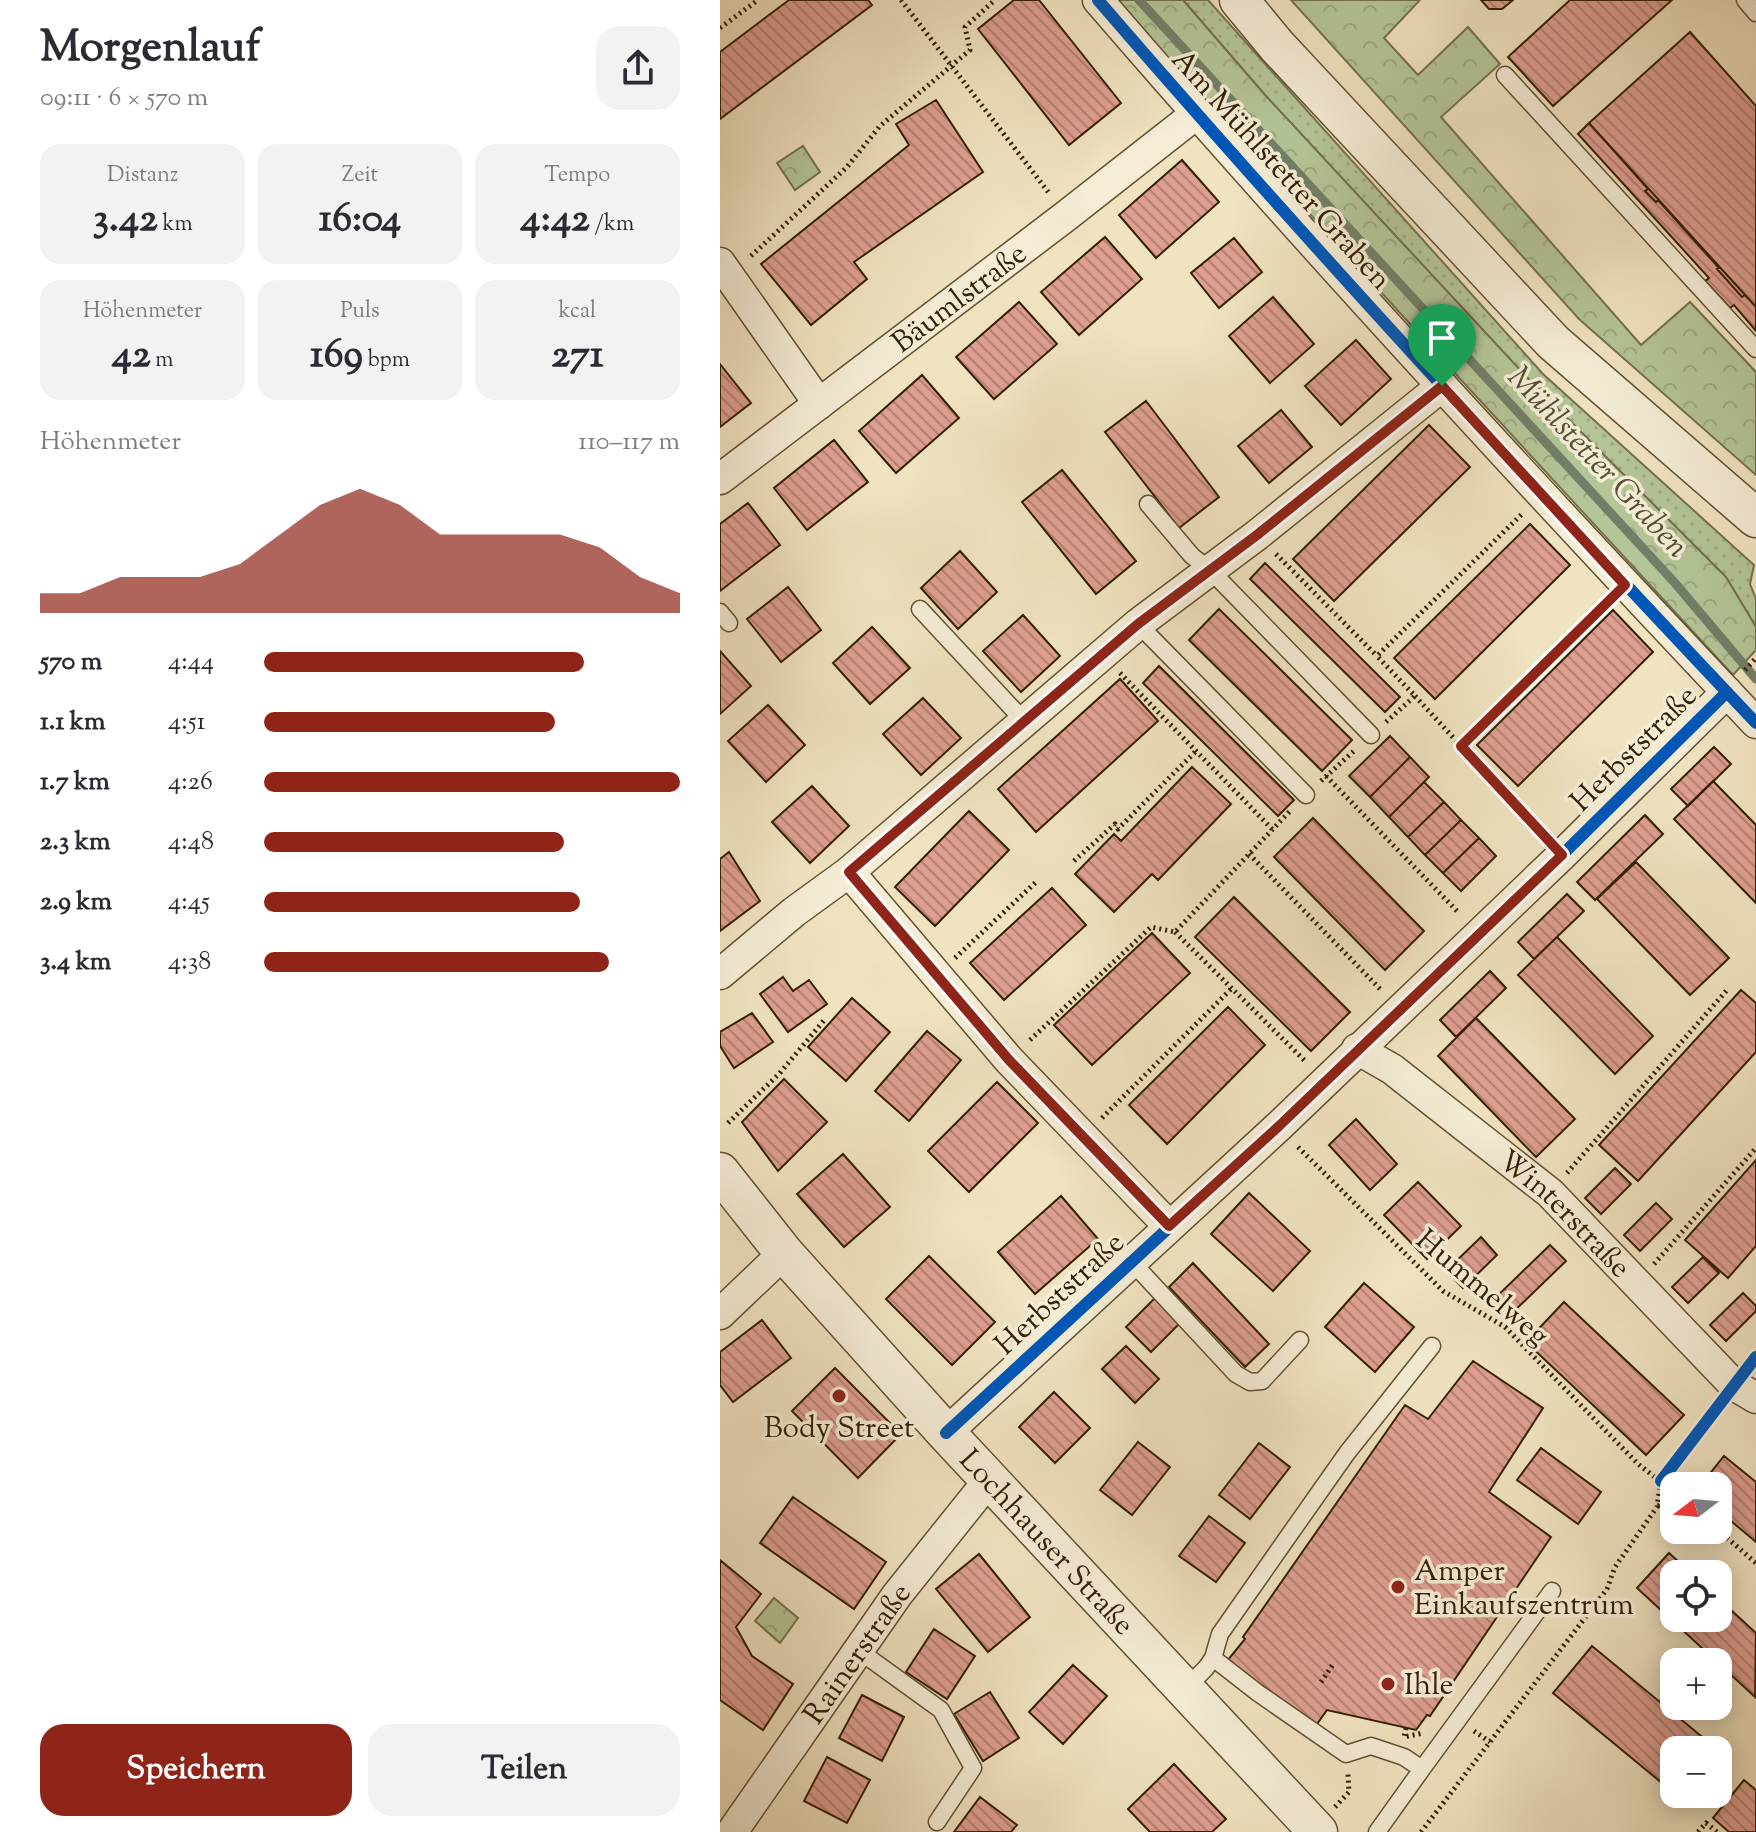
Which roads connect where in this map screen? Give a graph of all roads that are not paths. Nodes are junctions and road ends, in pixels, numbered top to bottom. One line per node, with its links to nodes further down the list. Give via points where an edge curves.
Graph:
1 (1098, 0): 6 (street, Am Mühlstetter Graben)
2 (1239, 0): 13 (street, via 1553,342)
3 (1745, 0): 4 (lane)
4 (1756, 13)
5 (1505, 75): 8 (lane)
6 (1196, 114): 9 (street, Am Mühlstetter Graben); 10 (street, Bäumlstraße)
7 (725, 269): 10 (street)
8 (1756, 349)
9 (1442, 386): 14 (street); 17 (street, Am Mühlstetter Graben)
10 (819, 404): 11 (street, Bäumlstraße)
11 (720, 479)
12 (1148, 504): 14 (lane)
13 (1756, 518)
14 (1210, 570): 16 (street); 20 (lane)
15 (920, 609): 18 (lane)
16 (1138, 624): 18 (street); 21 (lane)
17 (1727, 692): 19 (street, Am Mühlstetter Graben); 24 (street, Herbststraße)
18 (1025, 722): 22 (street)
19 (1756, 723)
20 (1371, 735)
21 (1306, 795)
22 (849, 872): 23 (street); 26 (street, via 1009,1060)
23 (720, 974)
24 (1357, 1049): 26 (street, Herbststraße); 32 (street, Winterstraße, via 1392,1069 1550,1193)
25 (720, 1172): 27 (street, Lochhauser Straße)
26 (1169, 1226): 28 (street, Herbststraße)
27 (784, 1253): 29 (street); 33 (street, Lochhauser Straße)
28 (1131, 1261): 30 (lane, via 1236,1374 1250,1382 1262,1381); 33 (street, Herbststraße)
29 (720, 1314)
30 (1300, 1340)
31 (1432, 1346): 37 (lane, via 1294,1528 1220,1634)
32 (1745, 1391)
33 (946, 1433): 34 (street, Lochhauser Straße)
34 (989, 1480): 36 (street, Rainerstraße); 38 (street, Lochhauser Straße)
35 (1552, 1591): 39 (lane)
36 (858, 1650): 40 (lane, via 941,1710 973,1768); 41 (street, Rainerstraße)
37 (1213, 1658): 38 (lane); 39 (lane, via 1346,1754 1371,1746)
38 (1185, 1689): 42 (street, Lochhauser Straße)
39 (1422, 1769): 43 (lane)
40 (937, 1822)
41 (732, 1832)
42 (1318, 1832)
43 (1377, 1832)

